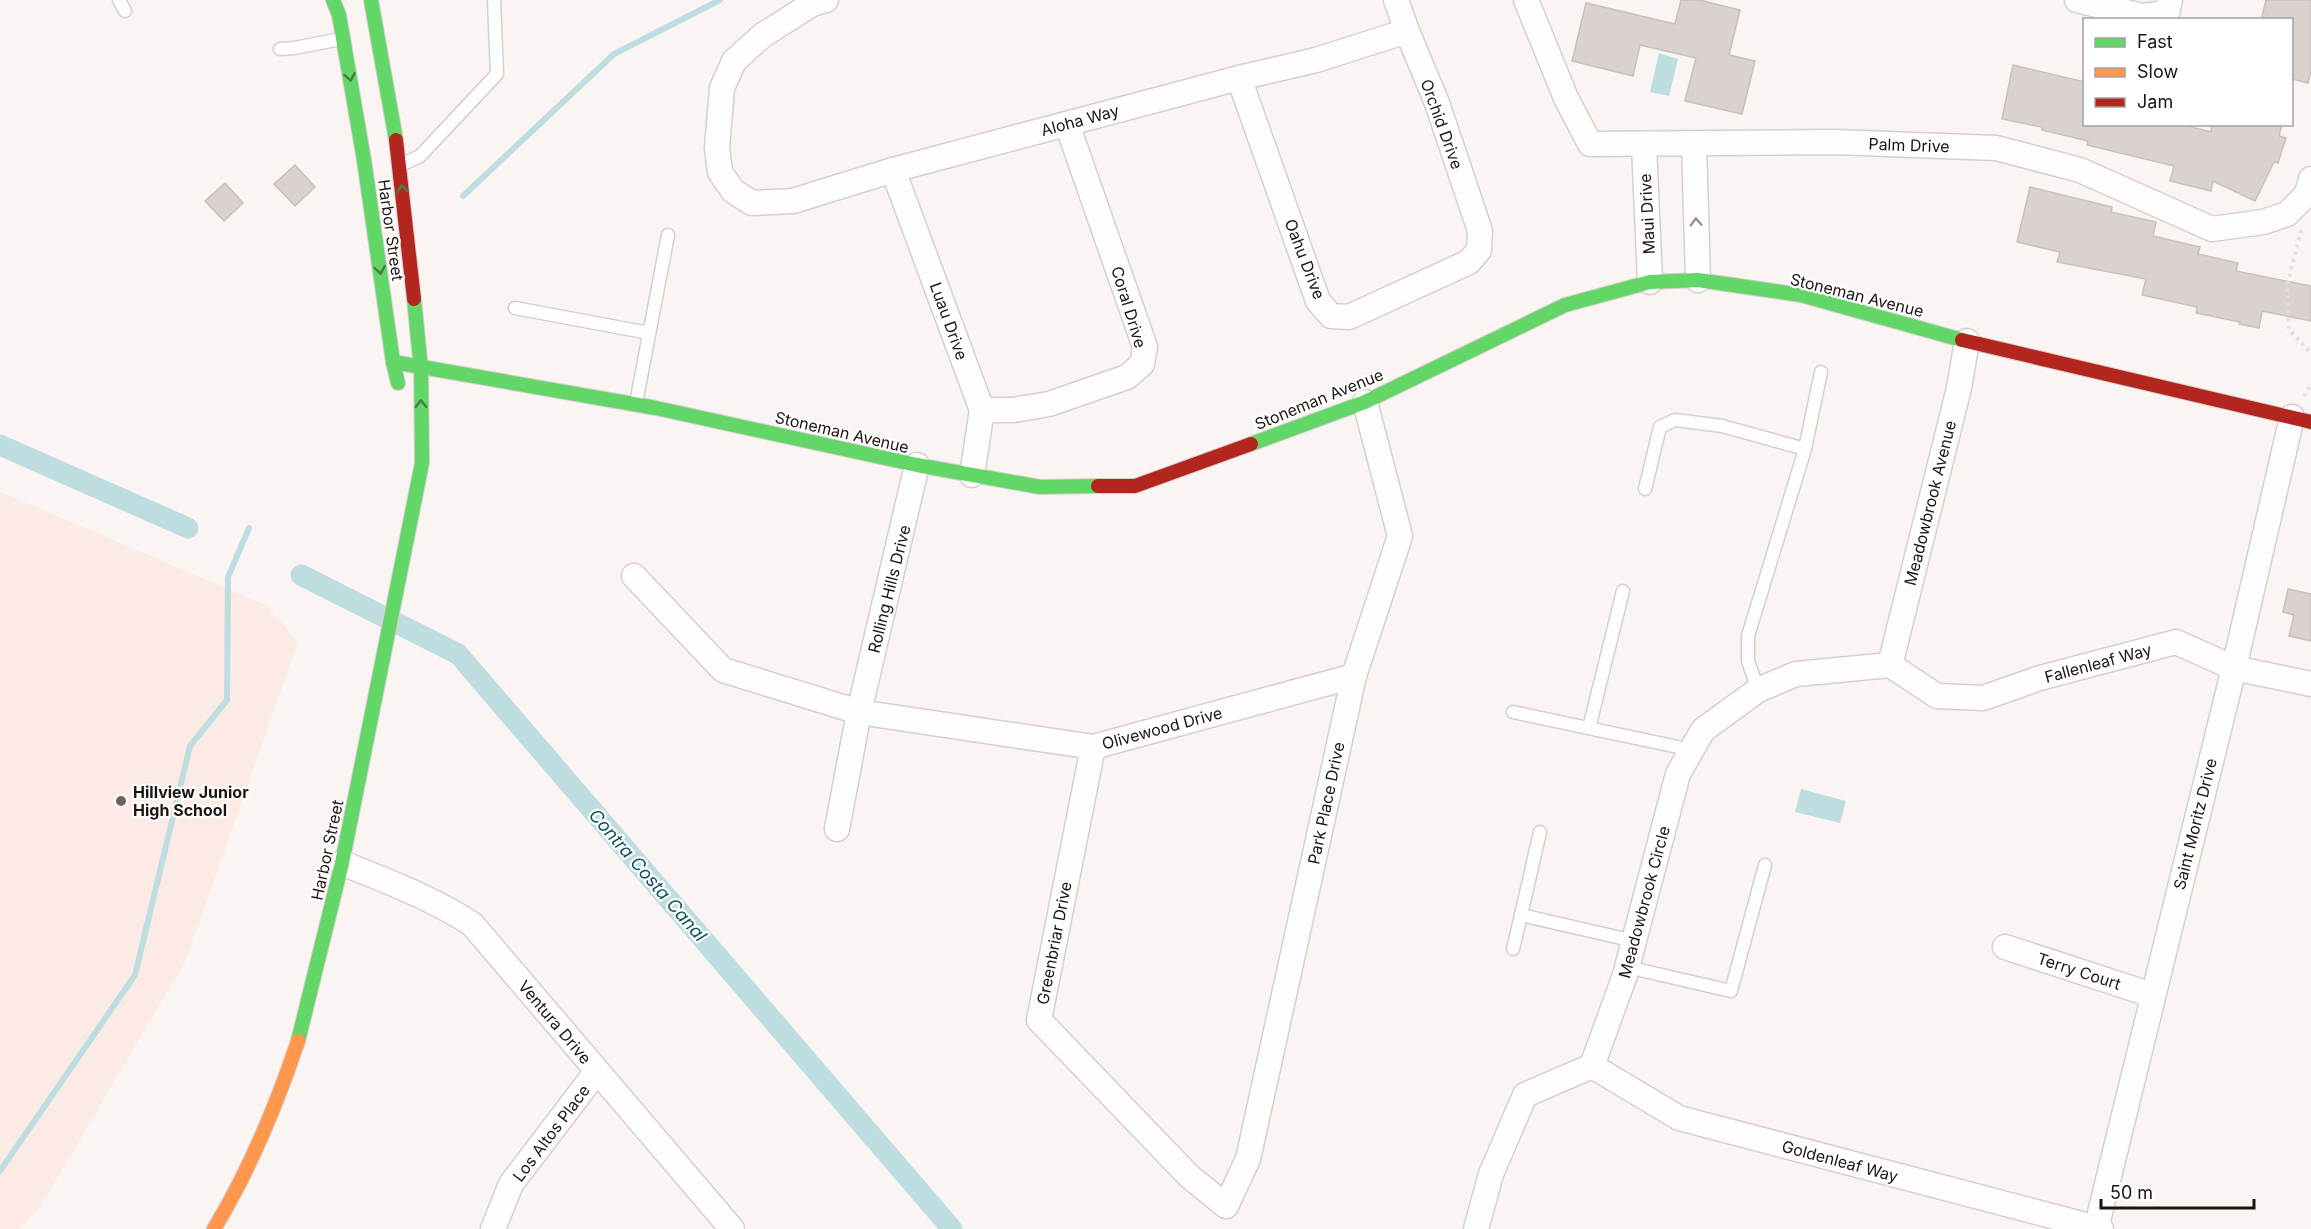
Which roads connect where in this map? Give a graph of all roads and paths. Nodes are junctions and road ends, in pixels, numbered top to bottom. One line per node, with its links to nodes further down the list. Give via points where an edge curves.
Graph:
1 (333, 0): 10 (street, Harbor Street)
2 (371, 0): 16 (street, Harbor Street)
3 (494, 0): 16 (lane, via 497,74 420,156)
4 (826, 0): 17 (street, Aloha Way, via 812,4 763,35 734,61 723,88 717,148 720,172 733,191 752,202 793,201)
5 (1396, 0): 9 (street, Orchid Drive)
6 (1526, 0): 15 (street, Palm Drive, via 1566,98 1590,144)
7 (2077, 0): 8 (street, via 2142,16)
8 (2169, 6)
9 (1407, 31): 12 (street, Aloha Way, via 1316,60); 21 (street, Orchid Drive, via 1437,103 1480,231)
10 (343, 39): 11 (lane); 28 (street, Harbor Street, one-way to 28)
11 (280, 49)
12 (1239, 78): 13 (street, Aloha Way); 21 (street, Oahu Drive, via 1318,301 1331,316 1349,317 1469,262)
13 (1067, 124): 17 (street, Aloha Way); 34 (street, Coral Drive, via 1145,347 1143,364 1127,377 1049,404)
14 (1694, 144): 15 (street, Palm Drive); 19 (street, Palm Drive, via 1834,142 1996,148 2080,170 2212,229 2263,222); 22 (street, one-way to 14)
15 (1644, 145): 23 (street, Maui Drive)
16 (400, 165): 29 (street, Harbor Street, one-way to 16)
17 (893, 170): 34 (street, Luau Drive)
18 (2311, 179): 19 (street, via 2307,194)
19 (2287, 214): 27 (path, via 2301,229 2287,286 2289,330)
20 (668, 235): 25 (lane)
21 (1479, 250)
22 (1698, 280): 23 (street, Stoneman Avenue); 26 (street, Stoneman Avenue, via 1801,295)
23 (1650, 282): 32 (street, Stoneman Avenue, via 1565,305)
24 (515, 308): 25 (lane)
25 (649, 333): 33 (lane)
26 (1967, 341): 36 (street, Stoneman Avenue); 44 (street, Meadowbrook Avenue, via 1959,388)
27 (2311, 353)
28 (393, 362): 29 (street, Stoneman Avenue); 31 (street, Harbor Street)
29 (421, 369): 33 (street, Stoneman Avenue); 38 (street, Harbor Street, one-way to 29)
30 (1821, 372): 37 (lane)
31 (403, 399)
32 (1365, 402): 40 (street, Stoneman Avenue, via 1135,486 1040,487); 46 (street, Park Place Drive, via 1400,536)
33 (636, 404): 39 (street, Stoneman Avenue)
34 (982, 410): 40 (street, Luau Drive)
35 (409, 420): 38 (street, Harbor Street)
36 (2302, 420): 45 (street, Saint Moritz Drive)
37 (1805, 449): 41 (lane, via 1722,426 1675,420 1660,428); 48 (lane, via 1748,636 1748,660)
38 (422, 463): 56 (street, Harbor Street)
39 (917, 465): 40 (street, Stoneman Avenue); 50 (street, Rolling Hills Drive)
40 (972, 475)
41 (1645, 489)
42 (634, 576): 50 (street, Olivewood Drive, via 723,670)
43 (1623, 591): 51 (lane)
44 (1890, 665): 45 (street, Fallenleaf Way, via 1937,696 1983,698 2040,678 2176,642); 48 (street, Meadowbrook Circle, via 1796,674)
45 (2234, 668): 47 (street, Fallenleaf Way); 63 (street, Saint Moritz Drive)
46 (1354, 676): 52 (street, Olivewood Drive); 66 (street, Park Place Drive, via 1248,1158)
47 (2311, 684)
48 (1758, 690): 53 (street, Meadowbrook Circle, via 1703,730)
49 (1513, 711): 51 (lane)
50 (859, 712): 52 (street, Olivewood Drive); 54 (street, Rolling Hills Drive)
51 (1589, 728): 53 (lane)
52 (1093, 747): 66 (street, Greenbriar Drive, via 1039,1020 1189,1176)
53 (1692, 750): 59 (street, Meadowbrook Circle, via 1678,774)
54 (837, 830)
55 (1540, 832): 58 (lane)
56 (342, 863): 65 (street, Ventura Drive, via 405,888 472,924); 67 (street, Harbor Street, via 303,1028 278,1101 239,1187)
57 (1764, 865): 62 (lane, via 1731,991)
58 (1521, 915): 59 (lane); 61 (lane)
59 (1634, 941): 62 (street, Meadowbrook Circle)
60 (2005, 947): 63 (street, Terry Court)
61 (1514, 949)
62 (1628, 967): 64 (street, Meadowbrook Circle)
63 (2152, 995): 71 (street, Saint Moritz Drive)
64 (1592, 1065): 70 (street, via 1526,1095 1491,1174); 71 (street, Goldenleaf Way, via 1679,1118)
65 (597, 1071): 68 (street, Los Altos Place, via 511,1184); 69 (street, Ventura Drive)
66 (1226, 1206)
67 (214, 1229)
68 (493, 1229)
69 (732, 1229)
70 (1476, 1229)
71 (2097, 1229)

